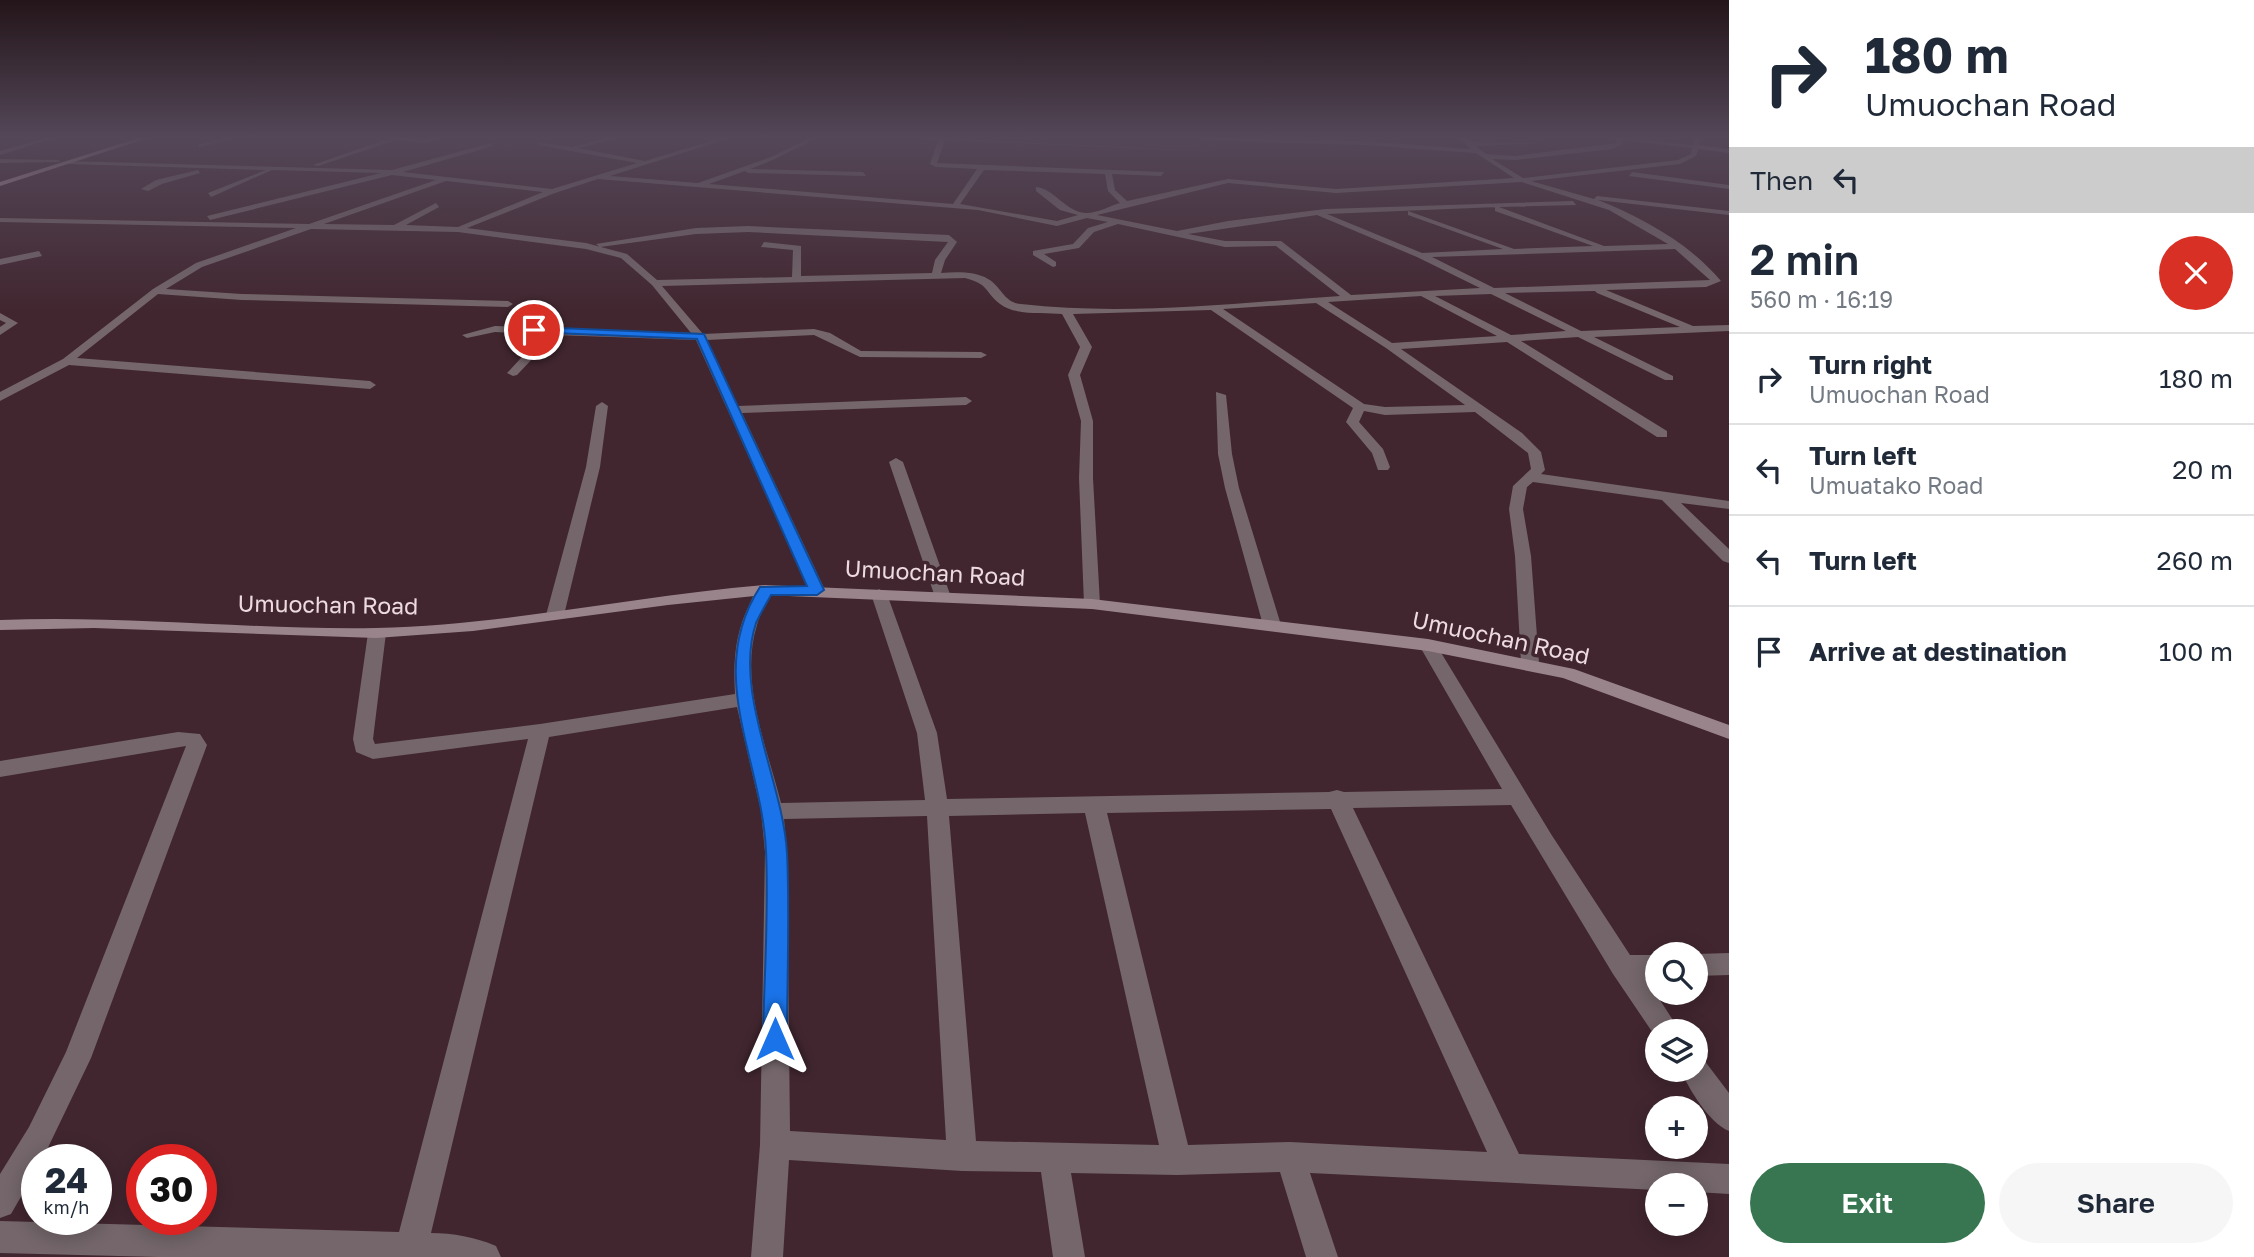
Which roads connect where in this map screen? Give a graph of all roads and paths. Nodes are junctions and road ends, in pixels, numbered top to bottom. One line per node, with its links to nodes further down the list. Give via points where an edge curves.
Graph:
1 (304, 195): 22 (street)
2 (399, 195): 23 (street)
3 (543, 195): 25 (street)
4 (805, 195): 14 (street)
5 (963, 195): 14 (street)
6 (1047, 195): 19 (street, via 1063,208)
7 (1115, 195): 12 (street)
8 (1167, 195): 12 (street)
9 (1572, 195): 10 (street)
10 (1580, 197): 11 (street); 18 (street)
11 (1594, 202): 15 (street); 29 (street)
12 (1126, 204): 19 (street)
13 (436, 205): 24 (street)
14 (956, 205): 19 (street, via 1057,224)
15 (1488, 205): 16 (street); 30 (street)
16 (1402, 209): 17 (street); 31 (street)
17 (1315, 212): 26 (street, via 1238,220); 33 (street)
18 (1729, 213)
19 (1090, 215): 21 (street)
20 (0, 220): 22 (street)
21 (1117, 221): 26 (street); 35 (street, via 1091,230 1076,246 1035,253)
22 (191, 223): 23 (street)
23 (308, 226): 24 (street); 41 (street, via 199,265)
24 (397, 227): 25 (street)
25 (458, 229): 28 (street)
26 (1180, 233): 43 (street, via 1225,244 1285,245)
27 (764, 244): 37 (street, via 799,248)
28 (583, 245): 36 (street, via 738,229 949,237 953,242); 38 (street, via 624,256)
29 (1675, 246): 30 (street); 39 (street, via 1716,281)
30 (1609, 250): 31 (street)
31 (1519, 253): 33 (street)
32 (39, 254): 34 (street)
33 (1420, 256): 40 (street)
34 (0, 262)
35 (1053, 264)
36 (936, 275): 37 (street); 47 (street, via 979,277 1014,307)
37 (797, 279): 38 (street)
38 (655, 283): 55 (street)
39 (1594, 289): 40 (street); 50 (street)
40 (1485, 290): 42 (street); 53 (street)
41 (156, 291): 45 (street); 59 (street)
42 (1422, 293): 43 (street); 56 (street)
43 (1349, 297): 44 (street)
44 (1316, 299): 46 (street); 57 (street)
45 (508, 304)
46 (1214, 307): 47 (street); 67 (street)
47 (1066, 311): 81 (street, via 1086,347 1074,375 1087,421)
48 (0, 316): 52 (street, via 13,323)
49 (1729, 328): 50 (street)
50 (1696, 329): 53 (street)
51 (553, 330): 54 (street, via 495,329); 55 (street); 60 (street)
52 (0, 332)
53 (1577, 334): 56 (street); 61 (street)
54 (467, 335)
55 (700, 337): 58 (street, via 814,332 860,354); 69 (street)
56 (1507, 337): 57 (street); 70 (street)
57 (1390, 346): 68 (street)
58 (981, 355)
59 (67, 361): 62 (street); 64 (street)
60 (513, 373)
61 (1669, 378)
62 (370, 385)
63 (1220, 396): 84 (street, via 1232,488)
64 (0, 397)
65 (966, 401): 69 (street)
66 (601, 406): 82 (street, via 590,480)
67 (1360, 407): 68 (street, via 1385,411); 72 (street, via 1352,422 1378,452)
68 (1477, 408): 73 (street, via 1534,452 1538,470)
69 (734, 410): 78 (street)
70 (1662, 434)
71 (895, 462): 80 (street)
72 (1383, 467)
73 (1530, 477): 74 (street); 87 (street, via 1520,486 1516,509)
74 (1666, 496): 75 (street); 76 (street)
75 (1729, 505)
76 (1729, 558)
77 (765, 590): 78 (street, Umuochan Road); 82 (street, Umuochan Road); 88 (street, via 748,624 742,657)
78 (817, 590): 79 (street, Umuochan Road)
79 (879, 594): 80 (street, Umuochan Road); 95 (street, via 927,733)
80 (943, 597): 81 (street, Umuochan Road)
81 (1092, 604): 84 (street, Umuochan Road)
82 (555, 615): 85 (street, Umuochan Road)
83 (0, 625): 85 (street, Umuochan Road, via 149,623)
84 (1272, 625): 86 (street, Umuochan Road)
85 (377, 633): 89 (street, via 363,747 373,752)
86 (1428, 645): 87 (street, Umuochan Road); 92 (street)
87 (1530, 663): 90 (street, Umuochan Road, via 1611,687)
88 (745, 699): 89 (street); 96 (street)
89 (541, 731): 113 (street)
90 (1729, 732)
91 (0, 769): 111 (street, via 178,739 193,739 197,745 77,1058)
92 (1517, 797): 93 (street); 100 (street)
93 (1337, 798): 94 (street); 109 (street)
94 (1094, 804): 95 (street); 108 (street)
95 (937, 807): 96 (street); 105 (street)
96 (772, 811): 104 (street, via 776,852)
97 (1729, 964): 98 (street)
98 (1708, 965)
99 (1645, 966): 100 (street)
100 (1622, 967): 101 (street)
101 (1659, 1019)
102 (1703, 1082): 103 (street)
103 (1729, 1117)
104 (775, 1145): 105 (street); 116 (street)
105 (962, 1156): 107 (street)
106 (1290, 1157): 108 (street); 109 (street); 118 (street)
107 (1054, 1158): 108 (street); 117 (street)
108 (1177, 1160)
109 (1510, 1168): 110 (street)
110 (1729, 1180)
111 (0, 1203)
112 (0, 1237): 114 (street)
113 (411, 1248): 114 (street); 115 (street, via 450,1249)
114 (250, 1250)
115 (485, 1257)
116 (766, 1257)
117 (1069, 1257)
118 (1322, 1257)

